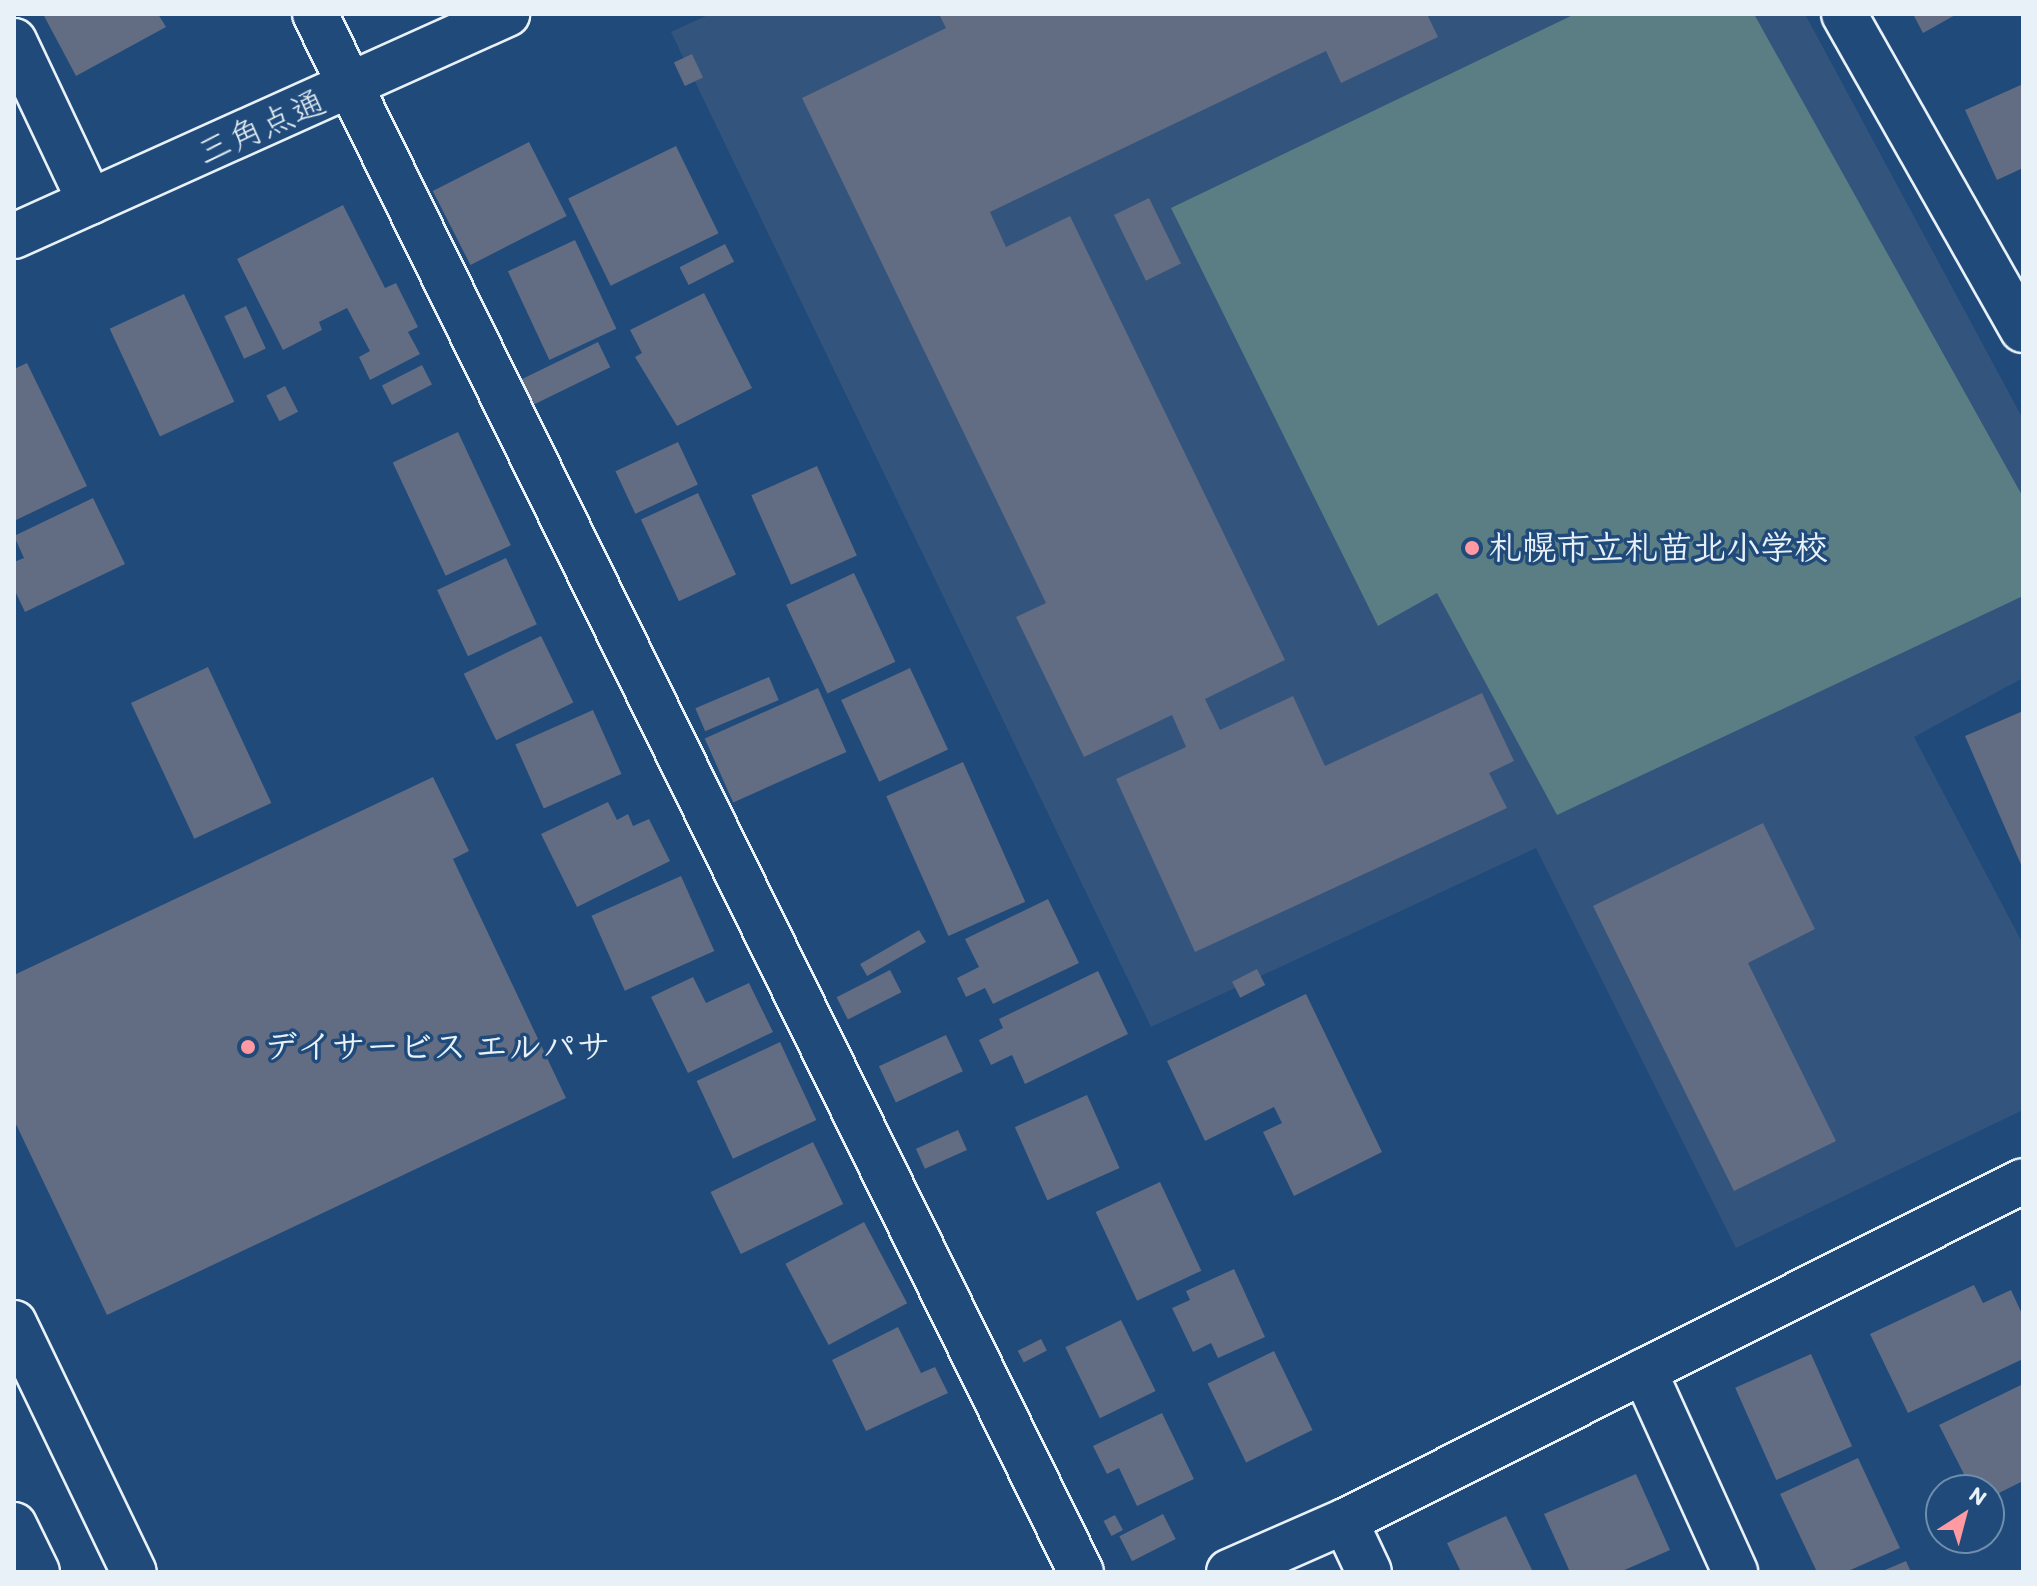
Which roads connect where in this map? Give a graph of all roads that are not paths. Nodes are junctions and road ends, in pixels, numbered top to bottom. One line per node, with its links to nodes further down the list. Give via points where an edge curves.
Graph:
1 (315, 14): 5 (street)
2 (507, 14): 5 (street, 三角点通)
3 (1844, 14): 8 (street)
4 (14, 41): 6 (street)
5 (350, 88): 6 (street, 三角点通); 16 (street)
6 (90, 202): 7 (street, 三角点通)
7 (14, 236)
8 (2023, 330)
9 (2018, 1196): 11 (street)
10 (14, 1323): 15 (street)
11 (1644, 1371): 12 (street); 19 (street)
12 (1345, 1521): 17 (street); 18 (street)
13 (14, 1525): 14 (street)
14 (37, 1572)
15 (134, 1572)
16 (1081, 1572)
17 (1229, 1572)
18 (1369, 1572)
19 (1735, 1572)

